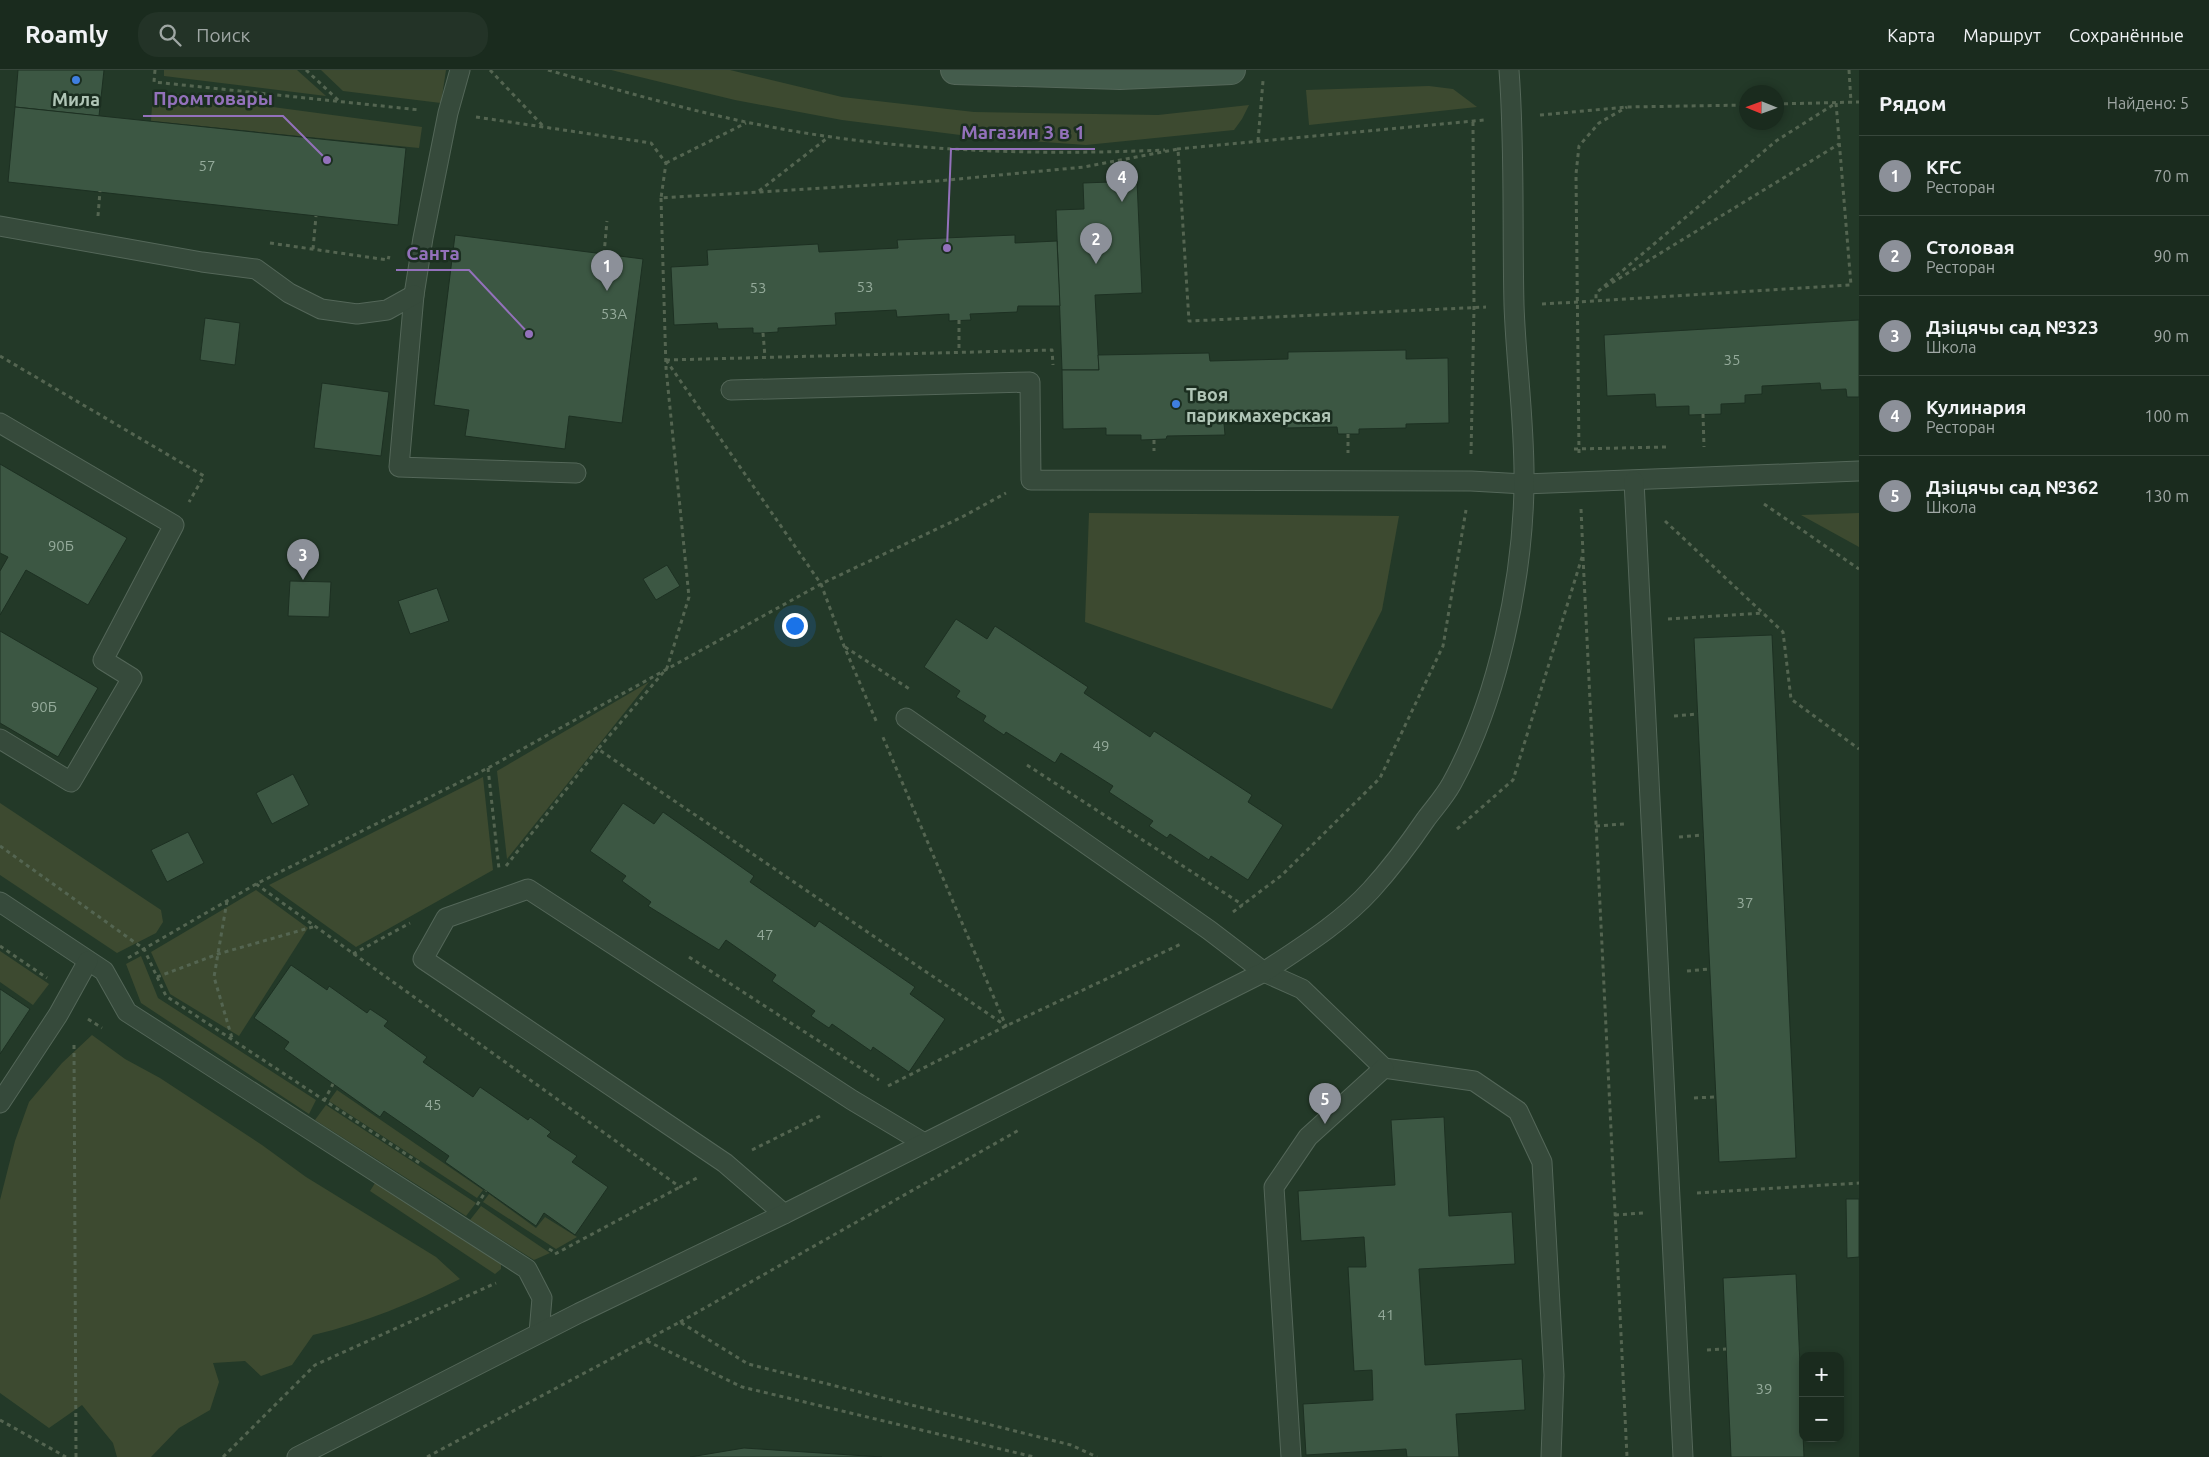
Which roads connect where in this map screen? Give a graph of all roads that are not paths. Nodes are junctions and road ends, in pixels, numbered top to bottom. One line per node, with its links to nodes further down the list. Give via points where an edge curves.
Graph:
1 (460, 70): 6 (lane, via 448,112)
2 (956, 70): 3 (main road, via 1120,75)
3 (1231, 70)
4 (1509, 70): 12 (lane, via 1513,117 1514,306)
5 (0, 226): 6 (lane, via 256,269 288,293 330,310 356,314 387,310)
6 (414, 295): 10 (lane, via 399,467)
7 (731, 390): 12 (lane, via 1030,382 1031,480 1471,481)
8 (0, 423): 14 (lane, via 174,525 103,660 132,678 71,782)
9 (1859, 470): 11 (lane)
10 (576, 473)
11 (1634, 481): 12 (lane); 26 (lane)
12 (1524, 484): 17 (lane, via 1517,574 1500,658 1477,731 1452,784 1370,892 1316,938)
13 (906, 718): 17 (lane)
14 (0, 739)
15 (0, 902): 16 (lane)
16 (88, 961): 19 (lane); 22 (lane, via 104,971 127,1012 527,1269 542,1298)
17 (1264, 972): 18 (lane, via 1302,989); 20 (lane)
18 (1384, 1068): 24 (lane, via 1308,1137 1274,1187); 25 (lane, via 1474,1081 1518,1111 1542,1162 1554,1375)
19 (0, 1103)
20 (924, 1143): 21 (lane); 21 (lane, via 852,1100 528,889 446,918 423,960 725,1163)
21 (784, 1214): 22 (lane)
22 (539, 1333): 23 (lane)
23 (296, 1457)
24 (1291, 1457)
25 (1551, 1457)
26 (1683, 1457)

